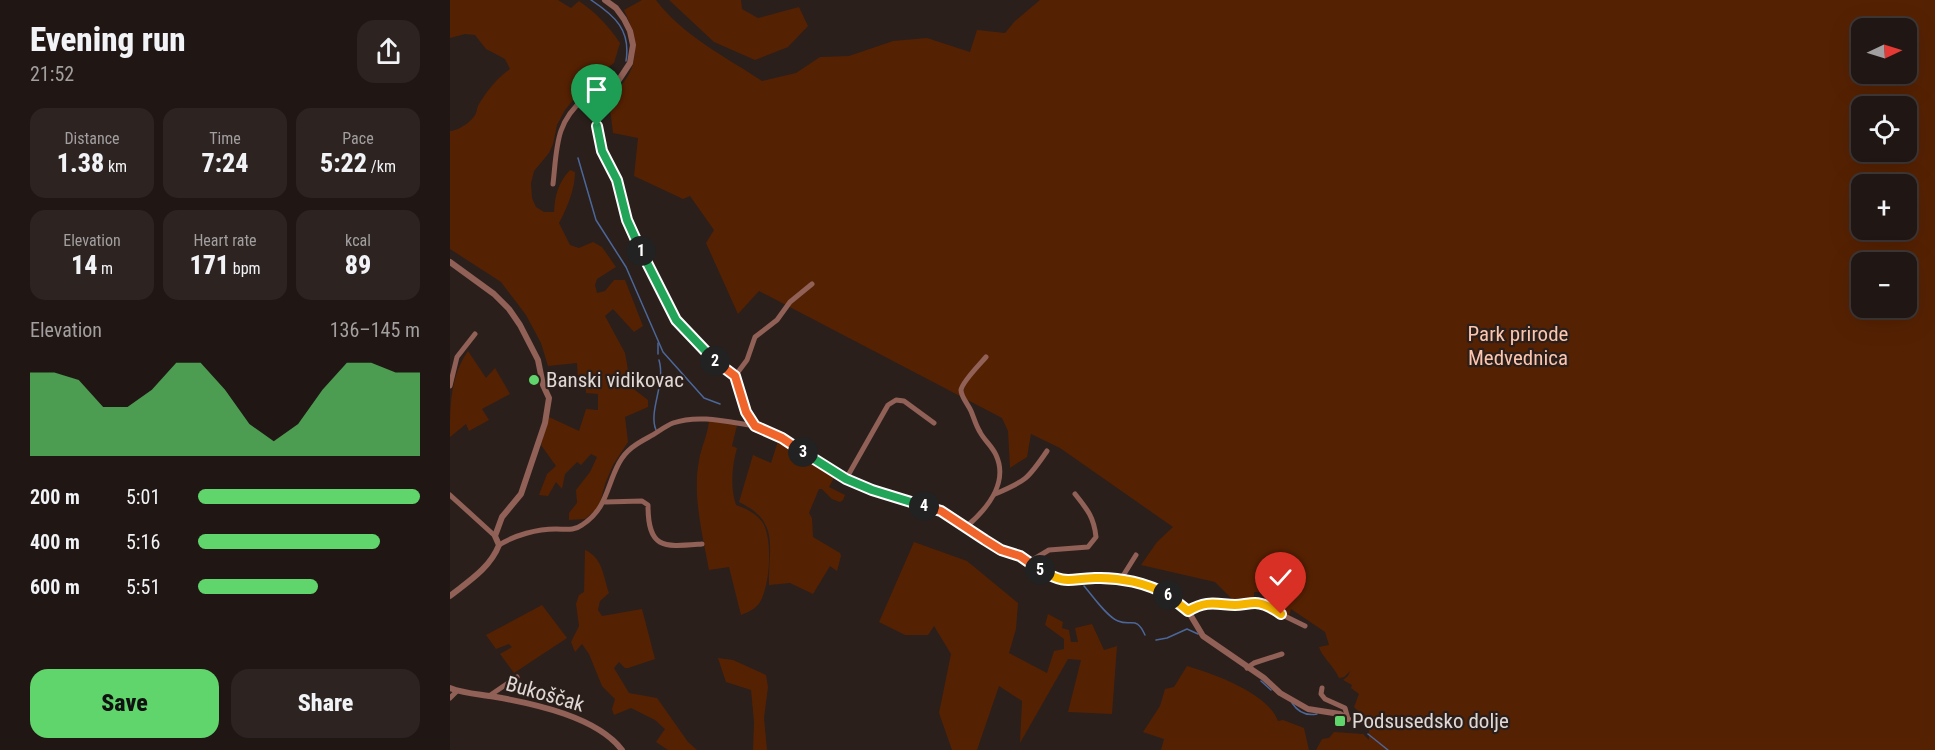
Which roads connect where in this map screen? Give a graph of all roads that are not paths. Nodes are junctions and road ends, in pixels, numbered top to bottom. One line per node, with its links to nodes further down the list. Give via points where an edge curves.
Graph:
1 (605, 0): 2 (street, via 621,14 633,40 630,63)
2 (614, 87): 3 (street, via 597,89 567,116); 8 (street, via 598,116 597,136 617,180 630,227 676,320 709,356)
3 (553, 184)
4 (450, 262): 19 (street, via 509,309 538,360 549,398 545,423 521,494 502,517)
5 (812, 284): 8 (street, via 754,337 747,360)
6 (475, 334): 9 (street, via 457,357)
7 (986, 357): 14 (street, via 962,387 961,394 997,458 1000,475)
8 (735, 376): 11 (street, via 746,412)
9 (450, 386)
10 (934, 423): 13 (street, via 904,401 888,405)
11 (755, 426): 13 (street, via 782,438); 17 (street, via 712,419 673,423 627,450)
12 (1047, 451): 14 (street, via 1024,482)
13 (846, 479): 18 (street, via 941,511)
14 (995, 494): 18 (street)
15 (1075, 494): 23 (street, via 1094,523 1096,537 1088,547 1049,550)
16 (450, 495): 19 (street)
17 (605, 502): 20 (street, via 642,501 648,506 648,523 654,538 664,545); 21 (street, via 578,528 511,537)
18 (966, 527): 23 (street, via 1001,550)
19 (495, 536): 21 (street)
20 (702, 544)
21 (499, 545): 25 (street, via 486,567)
22 (1136, 555): 24 (street)
23 (1029, 561): 24 (street, via 1066,582)
24 (1121, 579): 26 (street, via 1164,593)
25 (450, 596)
26 (1188, 611): 27 (street, via 1212,602 1258,603); 29 (street, via 1203,636)
27 (1305, 626)
28 (1282, 654): 29 (street)
29 (1247, 668): 35 (street, via 1308,709)
30 (517, 677): 33 (street)
31 (1322, 688): 35 (street, via 1323,698 1344,707)
32 (453, 690): 33 (street, Bukoščak); 34 (street)
33 (489, 696): 36 (street, Bukoščak, via 580,720 597,728)
34 (450, 698)
35 (1348, 719)
36 (622, 750)

